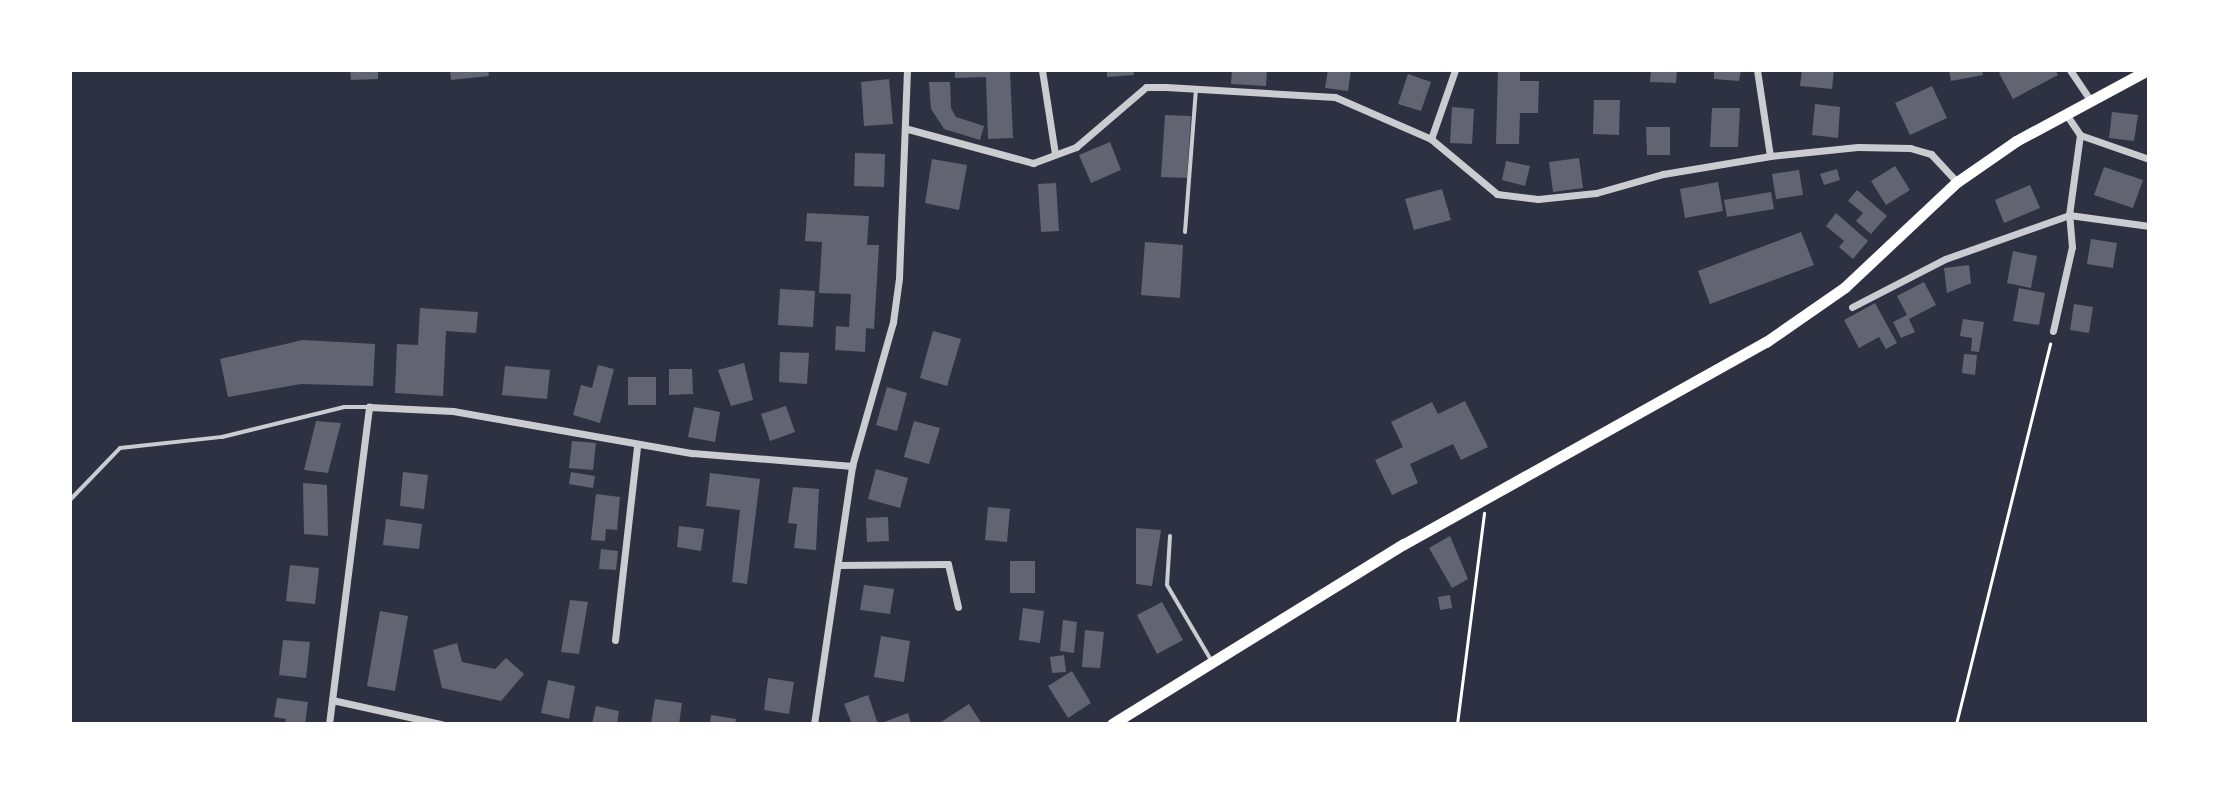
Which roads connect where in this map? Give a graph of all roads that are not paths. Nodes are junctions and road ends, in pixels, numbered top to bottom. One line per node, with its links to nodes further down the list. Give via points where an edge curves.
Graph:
1 (907, 70): 10 (street)
2 (1042, 70): 13 (street)
3 (1455, 70): 12 (street)
4 (1757, 70): 14 (street)
5 (2070, 70): 8 (street)
6 (2148, 70): 8 (main road)
7 (1196, 90): 12 (street, via 1335,97); 13 (street, via 1146,87 1076,147); 19 (lane)
8 (2091, 101): 9 (main road)
9 (2066, 114): 11 (street); 16 (main road)
10 (908, 129): 13 (street, via 1010,160 1033,163); 24 (street, via 893,322)
11 (2080, 135): 15 (street); 17 (street)
12 (1431, 139): 14 (street, via 1497,194 1538,199 1596,193 1663,174)
13 (1055, 154)
14 (1770, 156): 16 (street, via 1910,148 1931,154)
15 (2149, 159)
16 (1957, 182): 30 (main road, via 1814,311 1717,371 1483,497)
17 (2069, 215): 18 (street); 20 (street, via 1945,259); 21 (street, via 2072,247)
18 (2149, 226)
19 (1185, 232)
20 (1852, 307)
21 (2053, 331)
22 (369, 407): 23 (street, via 453,411); 25 (lane, via 344,407 222,437 120,448); 31 (street)
23 (637, 446): 24 (street); 29 (street)
24 (852, 466): 27 (street)
25 (70, 500)
26 (1170, 536): 30 (lane, via 1167,585)
27 (838, 565): 28 (street, via 948,564); 34 (street)
28 (958, 607)
29 (615, 640)
30 (1211, 661): 35 (main road)
31 (332, 700): 32 (street); 33 (street)
32 (329, 724)
33 (441, 724)
34 (814, 724)
35 (1112, 724)

